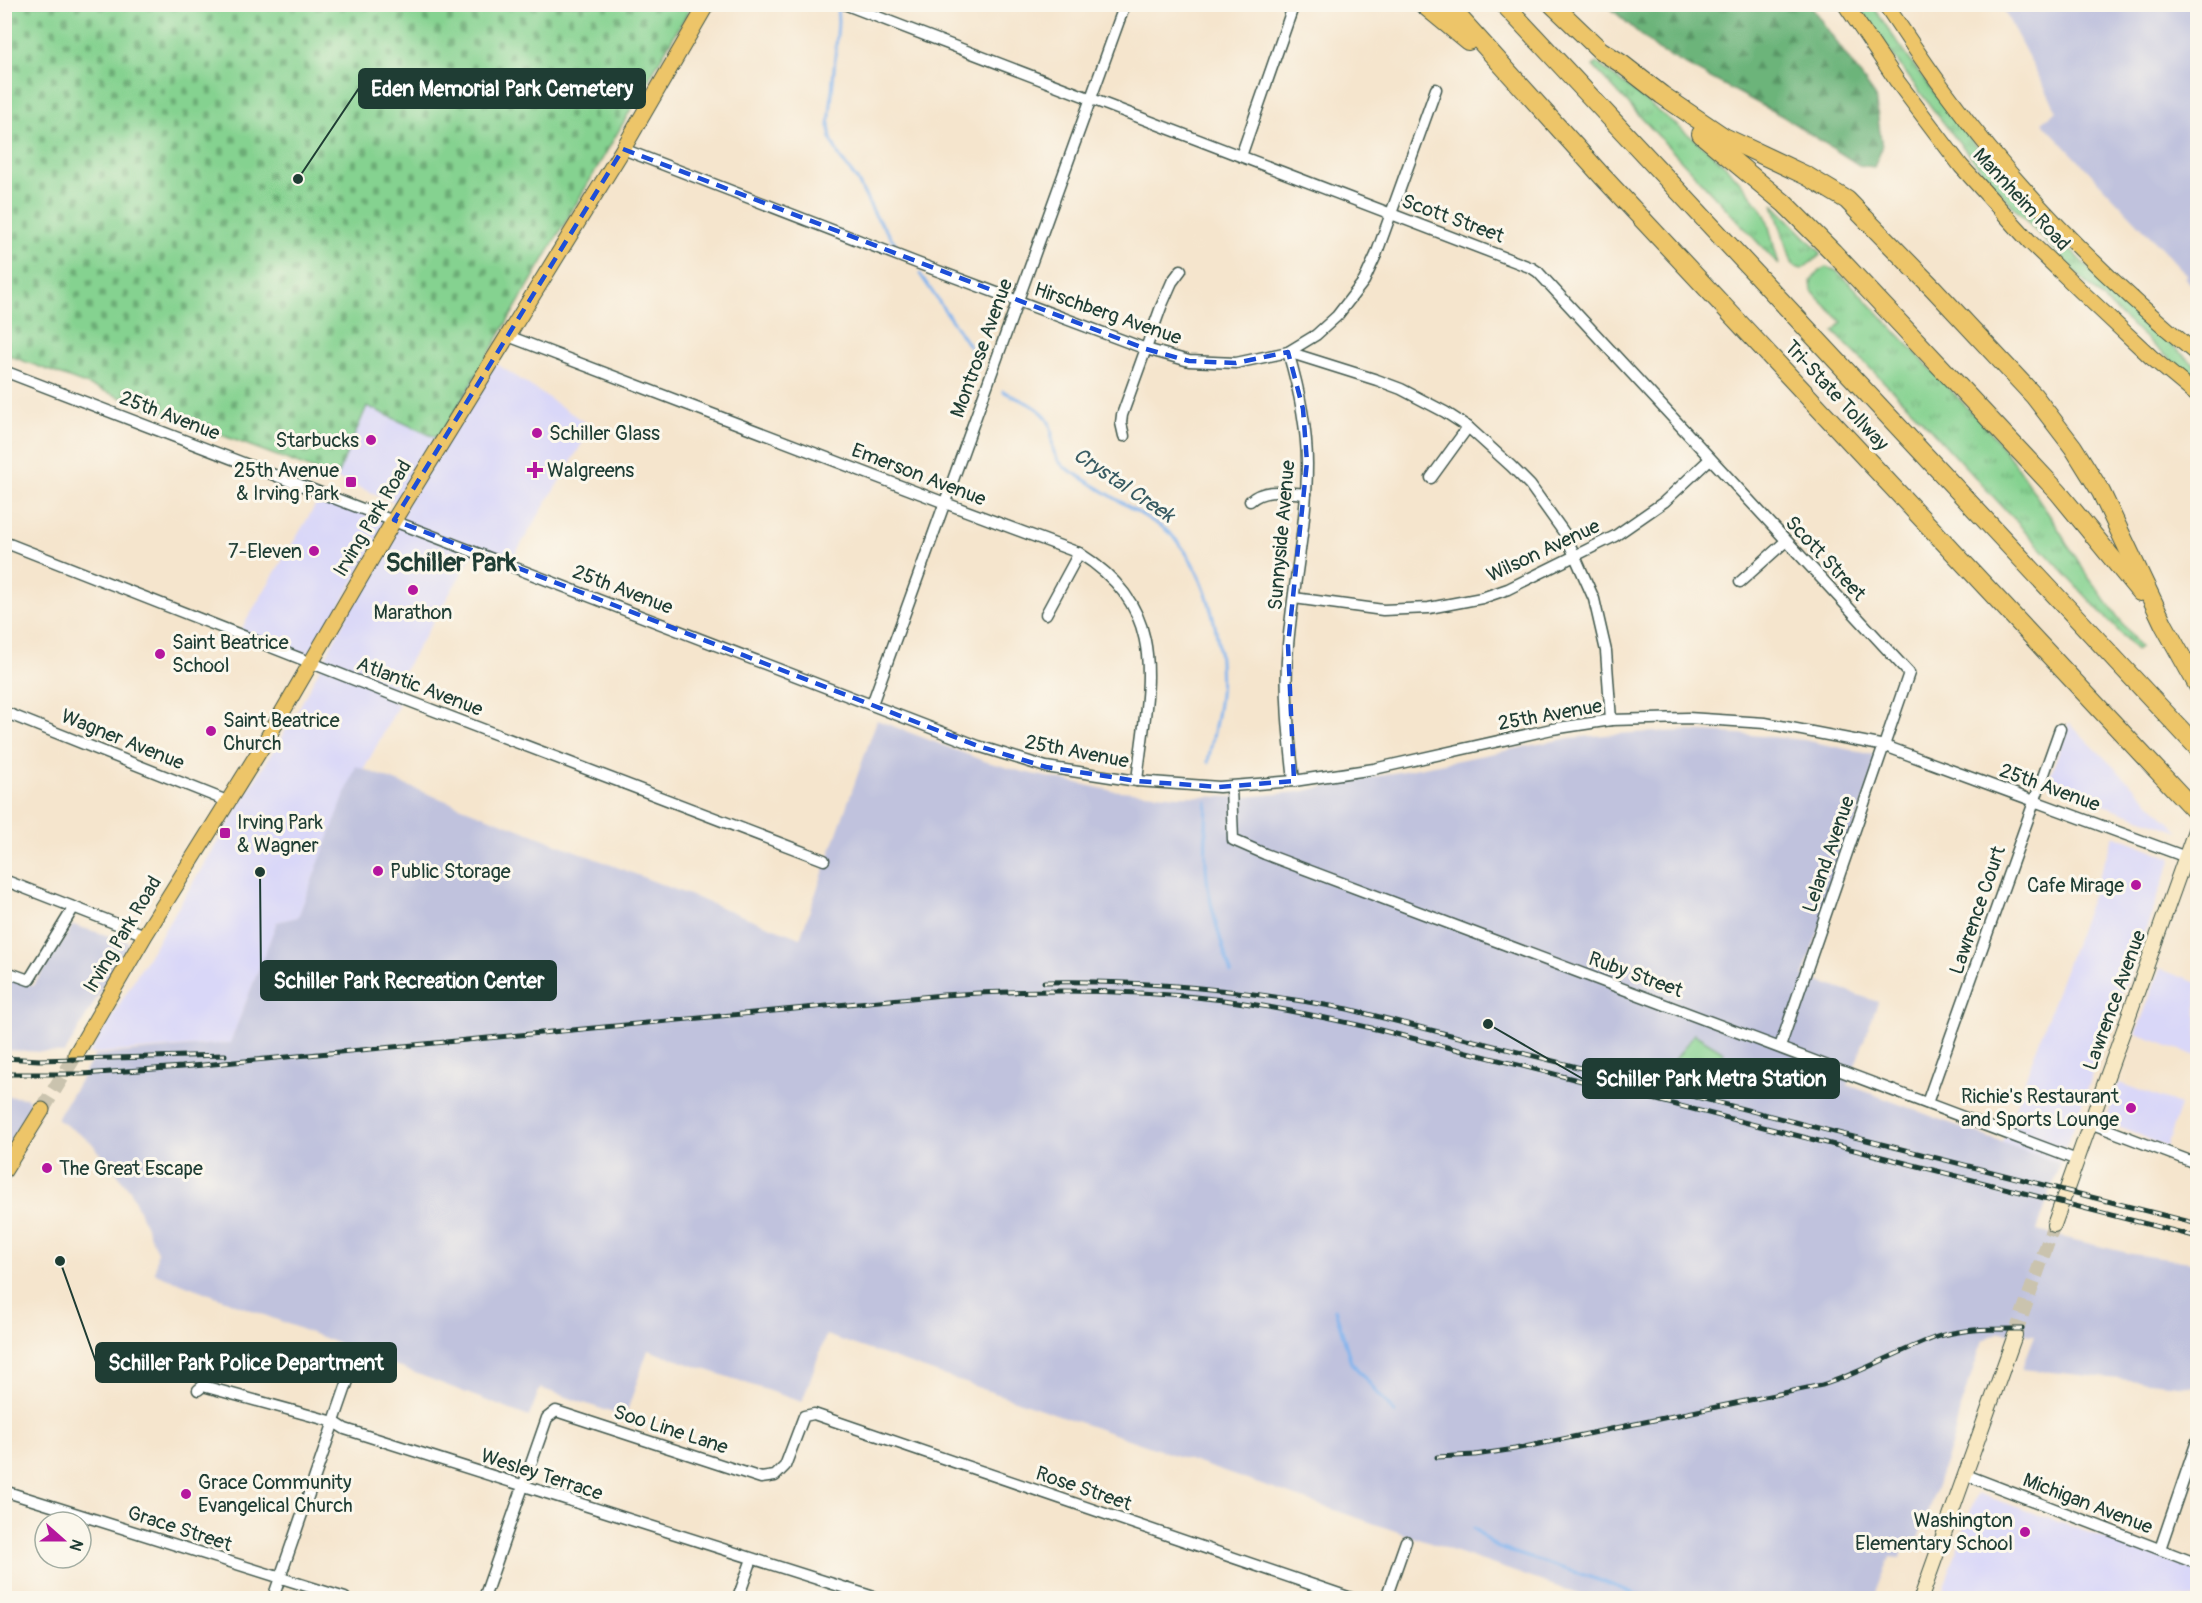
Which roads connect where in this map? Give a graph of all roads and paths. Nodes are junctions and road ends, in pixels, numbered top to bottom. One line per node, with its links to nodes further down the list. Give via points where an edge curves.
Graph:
1 (707, 4): 15 (main road, Irving Park Road)
2 (1125, 4): 14 (street, Montrose Avenue)
3 (1294, 4): 16 (street)
4 (1423, 4): 12 (highway)
5 (1447, 4): 12 (highway, Tri-State Tollway)
6 (1504, 4): 50 (highway, Tri-State Tollway)
7 (1552, 4): 11 (highway)
8 (1845, 4): 25 (main road, Mannheim Road, via 1961,166 2030,242 2151,357)
9 (1885, 4): 23 (main road, Mannheim Road, via 1945,92 2020,183 2081,249)
10 (848, 6): 14 (street, Scott Street)
11 (1600, 50): 41 (highway, via 1615,69 1776,195 1828,246 2058,492); 41 (highway, via 1724,137 1807,176 1852,205 2034,396 2073,447 2101,492)
12 (1515, 80): 56 (highway, Tri-State Tollway)
13 (1436, 89): 17 (street)
14 (1091, 99): 16 (street, Scott Street); 19 (street, Montrose Avenue)
15 (623, 149): 19 (street, Hirschberg Avenue); 20 (main road, Irving Park Road)
16 (1240, 156): 17 (street, Scott Street)
17 (1391, 214): 22 (street, via 1364,281 1352,298 1316,335); 28 (street, Scott Street, via 1538,272)
18 (1181, 270): 21 (street, via 1164,299)
19 (1018, 300): 21 (street, Hirschberg Avenue); 32 (street, Montrose Avenue)
20 (508, 336): 32 (street, Emerson Avenue); 33 (main road, Irving Park Road)
21 (1146, 349): 22 (street, Hirschberg Avenue, via 1190,361 1236,363); 27 (street, via 1122,415)
22 (1288, 352): 26 (street, via 1401,389); 30 (street, Sunnyside Avenue, via 1303,409)
23 (2198, 354)
24 (4, 371): 33 (street, 25th Avenue)
25 (2198, 396)
26 (1468, 427): 29 (street); 37 (street, via 1530,485)
27 (1124, 436)
28 (1710, 459): 34 (street, Scott Street); 37 (street, Wilson Avenue, via 1642,519)
29 (1431, 478)
30 (1306, 494): 31 (street, via 1270,492); 39 (street, Sunnyside Avenue)
31 (1250, 501)
32 (945, 503): 36 (street, Emerson Avenue); 45 (street, Montrose Avenue)
33 (394, 520): 42 (main road, Irving Park Road); 45 (street, 25th Avenue)
34 (1786, 541): 38 (street); 43 (street, Scott Street)
35 (4, 542): 42 (street, Atlantic Avenue)
36 (1078, 553): 40 (street); 51 (street, Emerson Avenue, via 1097,564 1126,592 1146,637 1149,668)
37 (1576, 556): 39 (street, Wilson Avenue, via 1508,589 1455,604 1383,610); 47 (street, via 1594,599 1606,651)
38 (1740, 582)
39 (1294, 598): 52 (street, Sunnyside Avenue, via 1286,686)
40 (1046, 614)
41 (2164, 625): 44 (highway)
42 (311, 663): 55 (main road, Irving Park Road); 59 (street, Atlantic Avenue)
43 (1909, 673): 49 (street, Leland Avenue)
44 (2198, 686)
45 (872, 704): 51 (street, 25th Avenue, via 978,746 1046,767)
46 (4, 712): 55 (street, Wagner Avenue)
47 (1611, 720): 49 (street, 25th Avenue, via 1688,718 1765,723); 52 (street, 25th Avenue, via 1552,729 1374,769)
48 (2060, 729): 54 (street, Lawrence Court)
49 (1885, 746): 54 (street, 25th Avenue); 64 (street, Leland Avenue)
50 (2198, 748)
51 (1137, 781): 53 (street, 25th Avenue)
52 (1294, 781): 53 (street, 25th Avenue)
53 (1231, 787): 64 (street, Ruby Street, via 1233,840)
54 (2035, 800): 58 (street, 25th Avenue); 66 (street, Lawrence Court)
55 (227, 801): 62 (main road, Irving Park Road)
56 (2198, 814)
57 (2198, 822): 58 (main road, Lawrence Avenue)
58 (2186, 857): 68 (main road, Lawrence Avenue)
59 (824, 860)
60 (4, 880): 61 (street)
61 (74, 906): 62 (street); 63 (street, via 29,980)
62 (145, 935): 65 (main road, Irving Park Road)
63 (4, 971)
64 (1780, 1047): 66 (street, Ruby Street)
65 (76, 1054)
66 (1927, 1104): 69 (street, Ruby Street)
67 (42, 1110): 71 (main road)
68 (2090, 1123): 69 (main road, Lawrence Avenue); 70 (street)
69 (2077, 1160): 72 (main road, Lawrence Avenue)
70 (2198, 1164)
71 (4, 1171)
72 (2054, 1225)
73 (2015, 1335): 79 (main road)
74 (359, 1349): 77 (street)
75 (198, 1390): 77 (street, Wesley Terrace, via 203,1386)
76 (804, 1416): 80 (street, Soo Line Lane, via 785,1466 775,1476 761,1478 556,1411 547,1418); 92 (street, Rose Street, via 814,1414)
77 (334, 1422): 80 (street, Wesley Terrace, via 345,1429); 86 (street)
78 (2198, 1438): 83 (street)
79 (1966, 1475): 83 (street, Michigan Avenue); 94 (main road)
80 (523, 1487): 84 (street, Wesley Terrace); 89 (street)
81 (4, 1491): 86 (street, Grace Street)
82 (1406, 1541): 93 (street)
83 (2160, 1549): 85 (street, Michigan Avenue)
84 (752, 1559): 90 (street); 91 (street, Wesley Terrace)
85 (2198, 1564)
86 (280, 1578): 87 (street); 88 (street, Grace Street)
87 (273, 1599)
88 (345, 1599)
89 (484, 1599)
90 (738, 1599)
91 (877, 1599)
92 (1351, 1599)
93 (1386, 1599)
94 (1921, 1599)

